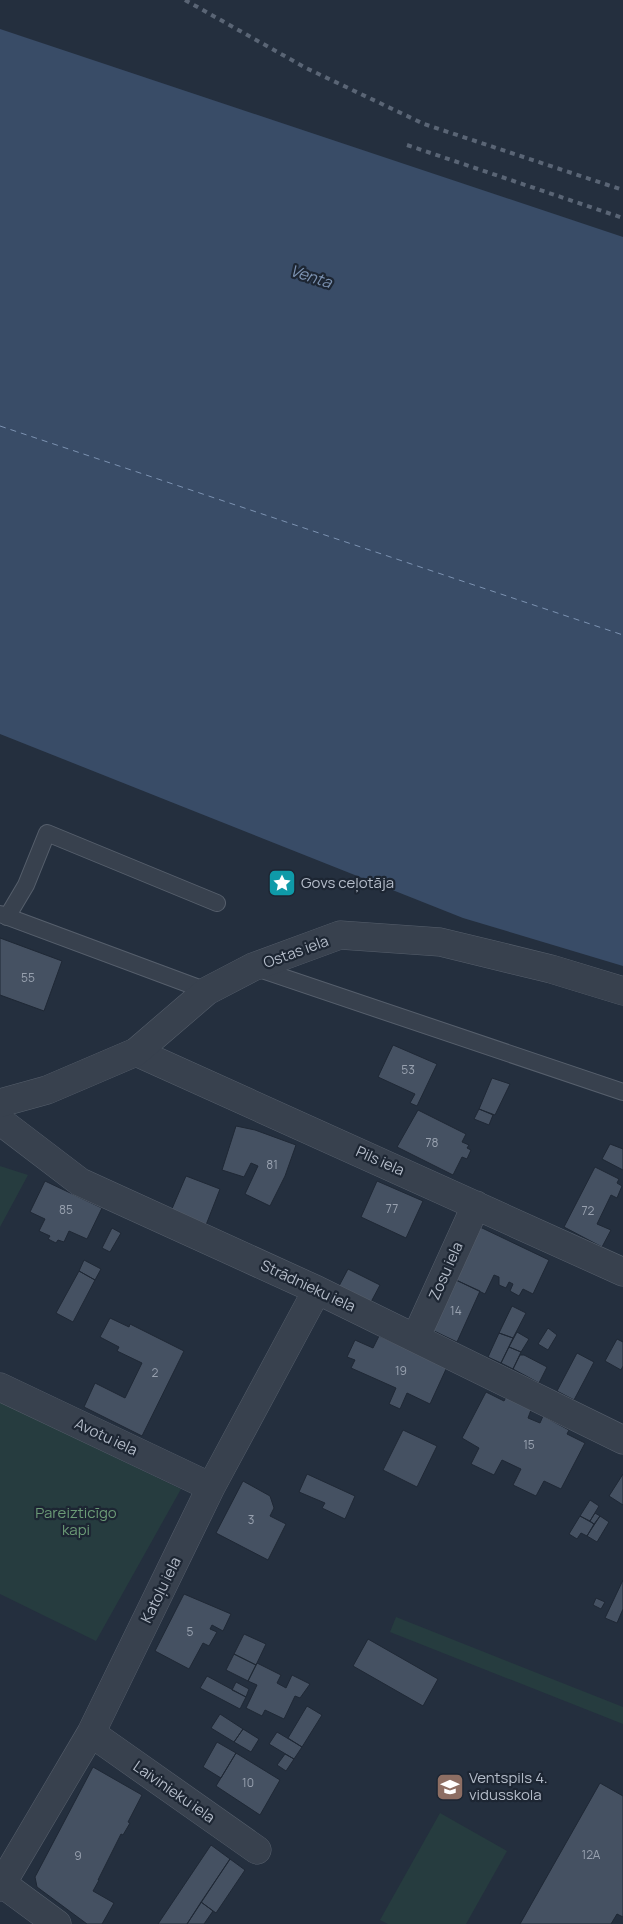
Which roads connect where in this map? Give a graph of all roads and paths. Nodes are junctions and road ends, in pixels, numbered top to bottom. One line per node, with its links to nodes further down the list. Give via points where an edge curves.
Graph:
1 (217, 903): 2 (lane, via 47,833 26,885)
2 (4, 916): 4 (lane)
3 (253, 967): 4 (street, Ostas iela); 5 (street, Ostas iela, via 340,935 440,942 551,969); 7 (lane)
4 (207, 991): 6 (street, Ostas iela)
5 (623, 991)
6 (136, 1052): 8 (street, Ostas iela, via 47,1090); 10 (street, Pils iela)
7 (623, 1092)
8 (0, 1103)
9 (0, 1121): 12 (street, Strādnieku iela, via 80,1182)
10 (476, 1205): 11 (street, Pils iela); 13 (street, Zosu iela)
11 (623, 1272)
12 (317, 1290): 13 (street, Strādnieku iela); 16 (street, Katoļu iela)
13 (416, 1337): 15 (street, Strādnieku iela)
14 (0, 1387): 16 (street, Avotu iela)
15 (623, 1440)
16 (211, 1487): 17 (street, Katoļu iela)
17 (91, 1733): 18 (street, Laivinieku iela); 19 (street, Katoļu iela)
18 (256, 1850)
19 (1, 1884): 20 (street)
20 (57, 1924)

